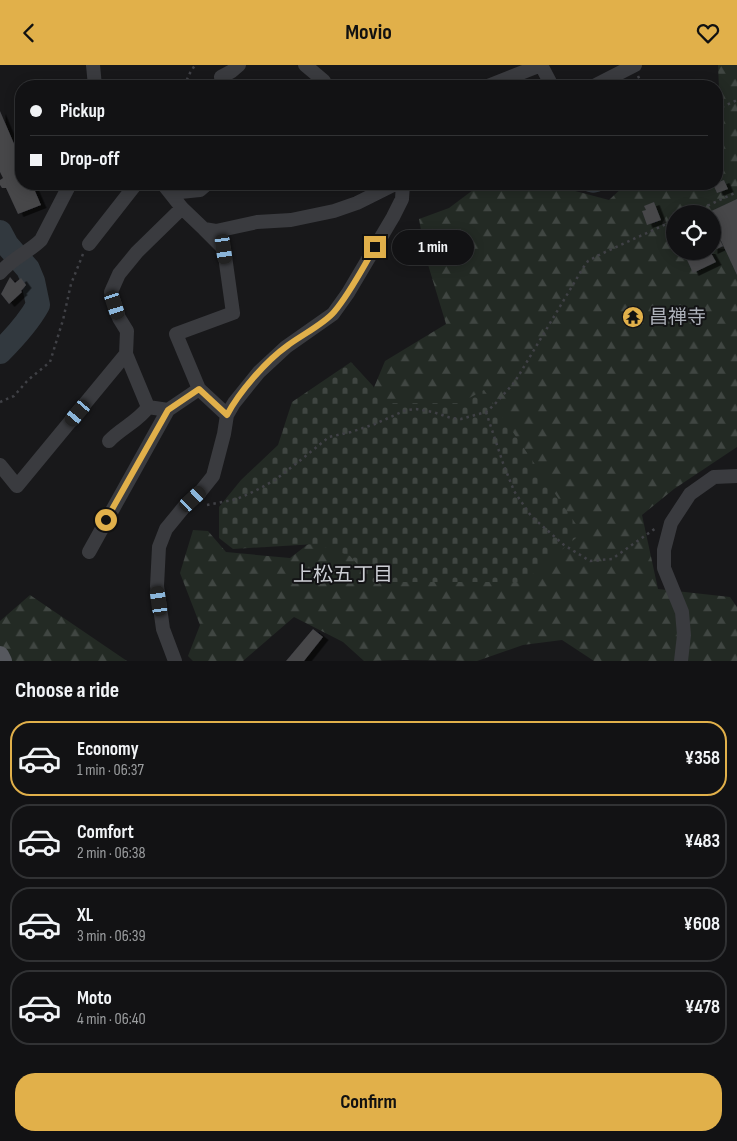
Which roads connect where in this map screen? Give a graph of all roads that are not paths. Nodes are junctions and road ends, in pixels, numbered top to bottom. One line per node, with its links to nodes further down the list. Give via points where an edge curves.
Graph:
1 (93, 65): 7 (street)
2 (239, 65): 6 (street)
3 (305, 65): 8 (street)
4 (541, 65): 9 (street); 10 (street)
5 (635, 65): 11 (street)
6 (221, 77)
7 (94, 80)
8 (323, 80)
9 (503, 80)
10 (549, 80)
11 (606, 80)
12 (67, 190): 20 (street, via 41,240)
13 (131, 190): 19 (street)
14 (168, 190): 17 (street)
15 (383, 190): 18 (street, via 334,211 216,231)
16 (403, 190): 25 (street, via 393,217 333,313 286,347 259,372)
17 (182, 208): 18 (street); 21 (street, via 119,274 111,293 127,331)
18 (204, 229): 22 (street, via 224,249 233,313 176,334)
19 (89, 244)
20 (3, 270)
21 (126, 354): 23 (street); 27 (street, via 17,485)
22 (199, 389): 24 (street); 25 (street)
23 (148, 407): 24 (street); 26 (street)
24 (168, 410): 29 (street)
25 (227, 415): 32 (street, via 213,476 172,520 159,547 157,586 161,620)
26 (109, 441)
27 (0, 465)
28 (737, 476): 33 (street, via 714,477 690,495 671,523 664,550 664,568 682,612)
29 (89, 552)
30 (0, 655): 31 (main road)
31 (3, 661)
32 (175, 661)
33 (681, 661)

